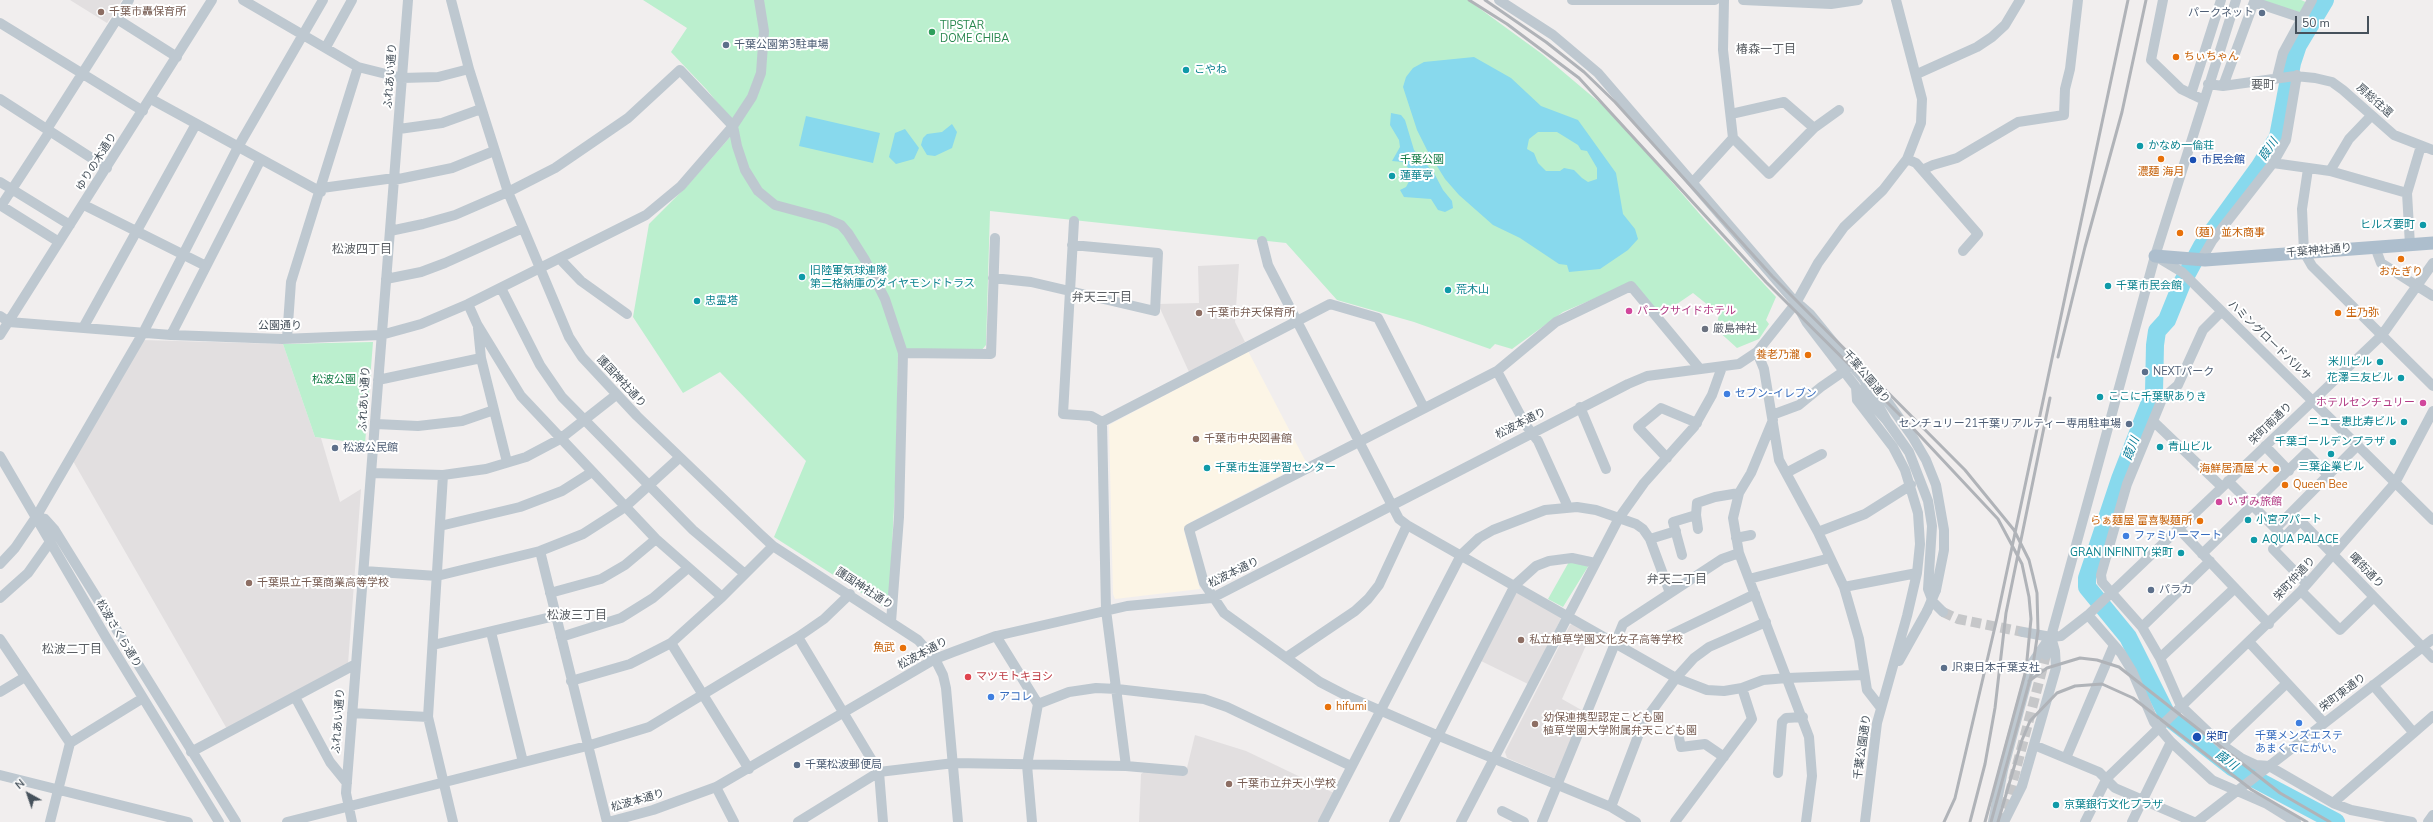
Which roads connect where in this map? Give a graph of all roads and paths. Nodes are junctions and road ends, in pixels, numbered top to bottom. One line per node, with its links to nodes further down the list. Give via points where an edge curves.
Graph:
1 (129, 0): 24 (street)
2 (212, 0): 28 (street, ゆりの木通り)
3 (243, 0): 26 (street)
4 (323, 0): 26 (street)
5 (352, 0): 27 (street)
6 (408, 0): 35 (street, ふれあい通り)
7 (450, 0): 30 (street, 護国神社通り)
8 (759, 0): 48 (street, 公園通り, via 764,31 761,73 752,97)
9 (1499, 0): 66 (street, 千葉公園通り, via 1553,35 1598,73)
10 (1572, 0): 11 (street)
11 (1594, 0): 12 (street)
12 (1715, 0)
13 (1724, 0): 45 (street, via 1723,50)
14 (1743, 0): 15 (street, via 1831,4)
15 (1858, 0)
16 (1896, 0): 32 (street, 松波本通り)
17 (2020, 0): 32 (street, via 2005,25 1992,37)
18 (2078, 0): 62 (street, via 2070,69 2065,89 2064,115 2018,122 1957,158)
19 (2163, 0): 38 (street, via 2151,60 2181,89)
20 (2222, 0): 38 (street)
21 (2236, 0): 36 (street)
22 (2312, 0): 23 (street)
23 (2302, 18): 34 (street, via 2283,53); 37 (street, via 2254,2)
24 (117, 19): 28 (street); 31 (street)
25 (0, 23): 31 (street)
26 (304, 34): 27 (street); 54 (street)
27 (326, 47): 29 (street)
28 (177, 57): 40 (street, ゆりの木通り)
29 (358, 67): 35 (street); 68 (street)
30 (469, 69): 35 (street, via 438,77); 42 (street, 護国神社通り)
31 (83, 74): 44 (street); 50 (street)
32 (1917, 74): 58 (street, 松波本通り, via 1922,99 1921,123)
33 (2296, 76): 34 (street, 房総往還); 46 (street, 房総往還, via 2332,82); 59 (street, via 2286,140)
34 (2280, 77): 37 (street)
35 (402, 78): 51 (street, ふれあい通り)
36 (2208, 84): 37 (street); 41 (street)
37 (2223, 86)
38 (2191, 94): 41 (street)
39 (0, 99): 50 (street)
40 (150, 99): 44 (street, ゆりの木通り); 47 (street)
41 (2204, 100): 88 (street)
42 (481, 109): 51 (street, via 442,123); 56 (street, 護国神社通り)
43 (1839, 110): 49 (street)
44 (143, 112): 60 (street, ゆりの木通り)
45 (1731, 114): 49 (street, via 1784,102); 52 (street)
46 (2371, 116): 53 (street, 房総往還, via 2394,135); 63 (street, via 2349,139)
47 (196, 124): 54 (street); 77 (street)
48 (734, 126): 69 (street, via 680,70 628,118 554,168); 89 (street, 公園通り, via 681,186 646,215); 116 (street, via 745,170 764,197 775,205 827,219 848,233 885,299)
49 (1814, 128): 52 (street, via 1769,174)
50 (49, 130): 60 (street); 67 (street)
51 (399, 130): 64 (street, ふれあい通り)
52 (1733, 138): 66 (street)
53 (2421, 146): 55 (street, 房総往還); 70 (street)
54 (238, 147): 57 (street); 87 (street)
55 (2433, 150)
56 (494, 151): 64 (street, via 452,168); 69 (street, 護国神社通り)
57 (261, 159): 68 (street); 92 (street)
58 (1907, 159): 62 (street, via 1916,163); 100 (street, 松波本通り, via 1883,190 1844,227 1818,263)
59 (2273, 163): 61 (street); 90 (street)
60 (107, 168): 71 (street, ゆりの木通り)
61 (2308, 169): 63 (street); 86 (street, via 2302,209)
62 (1922, 170): 85 (street, via 1978,234)
63 (2330, 171): 70 (street)
64 (394, 179): 68 (street); 76 (street, ふれあい通り)
65 (0, 182): 67 (street)
66 (1693, 182): 100 (street, 千葉公園通り)
67 (12, 190): 72 (street); 74 (street)
68 (321, 190): 114 (street, via 291,282)
69 (508, 192): 75 (street, 護国神社通り); 76 (street, via 455,215)
70 (2407, 193): 83 (street)
71 (84, 205): 74 (street, ゆりの木通り); 77 (street)
72 (1, 206): 80 (street)
73 (1074, 221): 82 (street)
74 (70, 225): 80 (street, ゆりの木通り)
75 (523, 228): 93 (street, 護国神社通り); 95 (street, via 445,264)
76 (390, 230): 95 (street, ふれあい通り)
77 (136, 231): 87 (street); 108 (street)
78 (995, 238): 94 (street)
79 (1262, 241): 106 (street, via 1268,265)
80 (59, 242): 105 (street, ゆりの木通り)
81 (2433, 243): 83 (main road, 千葉神社通り)
82 (1072, 245): 98 (street); 98 (street, via 1158,253 1155,311)
83 (2410, 245): 84 (main road, 千葉神社通り)
84 (2375, 247): 86 (main road, 千葉神社通り); 96 (street, via 2381,263)
85 (1963, 251)
86 (2304, 252): 90 (main road, 千葉神社通り); 113 (street, via 2312,266)
87 (183, 254): 92 (street); 109 (street)
88 (2155, 256): 90 (main road, 千葉神社通り); 102 (street, ハミングロードパルサ, via 2182,272); 229 (street)
89 (560, 259): 93 (street, 公園通り); 103 (street, via 581,282)
90 (2198, 260)
91 (2433, 263): 96 (street, 栄町南通り)
92 (206, 266): 111 (street)
93 (539, 270): 97 (street, 公園通り); 126 (street, 護国神社通り, via 569,337 582,357)
94 (993, 278): 98 (street, via 1031,282); 116 (street, via 991,354)
95 (386, 279): 112 (street, ふれあい通り)
96 (2417, 286): 99 (street); 113 (street, 栄町南通り)
97 (501, 288): 101 (street, 公園通り); 133 (street, via 540,365 562,397)
98 (1069, 292): 136 (street, via 1063,414 1091,416)
99 (2433, 296)
100 (1796, 303): 115 (street, 松波本通り); 120 (street, 千葉公園通り, via 1807,323)
101 (468, 304): 107 (street); 112 (street, 公園通り, via 420,324)
102 (2221, 312): 127 (street, ハミングロードパルサ); 135 (street, via 2203,330 2178,385 2162,399)
103 (627, 314)
104 (0, 316): 105 (street)
105 (9, 322): 108 (street, 公園通り); 110 (street, ゆりの木通り)
106 (1297, 322): 129 (street, via 1330,304 1378,318); 136 (street); 141 (street)
107 (477, 324): 117 (street); 140 (street, via 522,396)
108 (83, 328): 109 (street, 公園通り)
109 (143, 333): 111 (street, 公園通り); 167 (street)
110 (0, 335)
111 (171, 335): 114 (street, 公園通り)
112 (381, 335): 114 (street, 公園通り); 122 (street, ふれあい通り)
113 (2382, 335): 124 (street); 127 (street, 栄町南通り)
114 (287, 338)
115 (1757, 352): 118 (street, 松波本通り, via 1739,364); 132 (street, via 1764,369)
116 (903, 353): 219 (street, via 899,517)
117 (481, 358): 122 (street); 130 (street)
118 (1722, 367): 119 (street, 松波本通り); 137 (street, via 1712,394)
119 (1700, 369): 121 (street, via 1631,286 1556,322); 128 (street, 松波本通り, via 1647,376)
120 (1848, 369): 123 (street, 千葉公園通り); 125 (street, 千葉公園通り); 132 (street, via 1799,405)
121 (1497, 371): 129 (street); 139 (street)
122 (378, 380): 138 (street, ふれあい通り)
123 (1864, 380): 134 (street, 千葉公園通り); 246 (street, bridge, via 1875,384 1926,460 1936,485 1944,530 1944,550 1936,590)
124 (2433, 386)
125 (1856, 387): 134 (street, 千葉公園通り); 159 (street, via 1857,400 1893,447)
126 (616, 395): 133 (street); 146 (street, 護国神社通り)
127 (2313, 401): 142 (street, ハミングロードパルサ); 143 (street, 栄町南通り)
128 (1580, 407): 139 (street, 松波本通り); 149 (street)
129 (1424, 408): 141 (street)
130 (494, 410): 138 (street, via 462,421 418,426); 148 (street)
131 (2433, 411): 156 (street, 栄町仲通り)
132 (1773, 417): 152 (street, via 1779,460); 160 (street, via 1751,473)
133 (585, 420): 140 (street); 158 (street)
134 (1887, 421): 215 (street, via 1909,452 1928,501 1932,526 1928,589 1934,602)
135 (2153, 421): 157 (street); 209 (street, via 2128,484 2100,575)
136 (1102, 422): 214 (street)
137 (1696, 422): 147 (street); 147 (street, via 1661,408 1638,427)
138 (376, 424): 153 (street, ふれあい通り)
139 (1531, 432): 161 (street, 松波本通り); 164 (street, via 1538,441)
140 (560, 439): 148 (street, via 526,457); 151 (street)
141 (1359, 441): 161 (street); 213 (street, via 1189,529 1204,584)
142 (2358, 445): 155 (street); 156 (street, ハミングロードパルサ)
143 (2265, 446): 150 (street); 157 (street, 栄町南通り)
144 (1822, 454): 152 (street)
145 (0, 456): 167 (street, 松波さくら通り)
146 (679, 458): 158 (street); 184 (street, 護国神社通り)
147 (1667, 458): 168 (street, via 1644,483)
148 (507, 462): 154 (street, via 486,469)
149 (1606, 469)
150 (2289, 471): 155 (street, via 2306,453); 162 (street)
151 (592, 472): 163 (street); 172 (street, via 562,491 520,507)
152 (1786, 473): 177 (street)
153 (372, 474): 154 (street); 196 (street, ふれあい通り)
154 (443, 475): 172 (street)
155 (2329, 476): 165 (street)
156 (2395, 482): 169 (street, ハミングロードパルサ); 188 (street, 栄町仲通り)
157 (2225, 484): 162 (street); 174 (street, 栄町南通り)
158 (649, 485): 163 (street); 198 (street, via 693,530)
159 (1911, 485): 177 (street, via 1865,514); 197 (street, via 1920,544)
160 (1738, 493): 166 (street, via 1715,496 1697,503); 180 (street, via 1734,518)
161 (1392, 505): 171 (street, via 1399,519); 213 (street, 松波本通り)
162 (2254, 506): 175 (street); 187 (street)
163 (625, 507): 181 (street); 185 (street, via 583,534)
164 (1568, 507): 168 (street, via 1596,510); 189 (street, via 1538,512 1493,530)
165 (2292, 512): 170 (street, 曙街通り); 175 (street)
166 (1696, 515): 173 (street); 176 (street, via 1673,522)
167 (36, 517): 183 (street, 松波さくら通り); 194 (street); 277 (street, via 45,519 54,529)
168 (1619, 518): 182 (street, via 1636,524); 193 (street)
169 (2433, 520)
170 (2300, 521): 179 (street); 188 (street, 曙街通り)
171 (1407, 525): 189 (street); 239 (street, via 1379,585 1368,599 1355,611)
172 (440, 526): 199 (street)
173 (1698, 528)
174 (2178, 528): 187 (street); 209 (street, 栄町南通り)
175 (2276, 528): 179 (street)
176 (1676, 531): 182 (street); 190 (street)
177 (1818, 532): 191 (street)
178 (1751, 535): 180 (street)
179 (2284, 536): 203 (street, via 2273,549)
180 (1736, 538): 186 (street)
181 (656, 539): 195 (street); 205 (street, via 625,565 601,579)
182 (1650, 539): 206 (street)
183 (50, 542): 212 (street, via 28,573); 257 (street, 松波さくら通り)
184 (773, 546): 198 (street); 207 (street, 護国神社通り)
185 (540, 551): 199 (street); 205 (street)
186 (1739, 553): 200 (street); 206 (street, via 1722,558)
187 (2202, 554): 192 (street)
188 (2333, 554): 203 (street, 栄町仲通り); 211 (street, 曙街通り)
189 (1461, 555): 201 (street); 261 (street)
190 (1682, 555)
191 (1830, 558): 200 (street); 202 (street)
192 (2210, 562): 204 (street); 222 (street)
193 (1595, 563): 201 (street, via 1572,558 1549,561 1536,566); 216 (street)
194 (0, 564)
195 (688, 568): 210 (street); 226 (street, via 653,598 621,618)
196 (364, 571): 199 (street); 243 (street, ふれあい通り)
197 (1917, 573): 202 (street); 246 (street)
198 (745, 574): 210 (street)
199 (437, 576): 235 (street)
200 (1749, 579): 208 (street)
201 (1515, 586): 216 (street); 270 (street)
202 (1844, 587): 244 (street, via 1859,639)
203 (2304, 587): 211 (street, via 2340,630); 221 (street, 栄町仲通り)
204 (2235, 588): 221 (street); 240 (street)
205 (550, 593): 218 (street)
206 (1670, 593): 234 (street, via 1623,624)
207 (850, 594): 219 (street, 護国神社通り); 227 (street, via 824,619)
208 (1755, 594): 220 (street); 228 (street)
209 (2109, 595): 217 (street, 栄町南通り); 222 (street)
210 (722, 597): 233 (street)
211 (2374, 597): 237 (street, 曙街通り)
212 (0, 598)
213 (1212, 598): 214 (street, 松波本通り, via 1130,605); 239 (street, via 1224,613)
214 (1106, 610): 225 (street, 松波本通り); 253 (street)
215 (1943, 612)
216 (1568, 615): 234 (street); 280 (street)
217 (2088, 615): 229 (street, via 2065,635); 236 (street)
218 (555, 616): 223 (street); 226 (street)
219 (891, 622): 242 (street, 護国神社通り, via 924,645)
220 (1766, 622): 247 (street, via 1709,647 1694,658); 248 (street)
221 (2269, 624): 232 (street, 栄町仲通り)
222 (2142, 627): 240 (street)
223 (491, 632): 235 (street); 281 (street)
224 (2023, 632): 229 (street)
225 (996, 636): 242 (street, 松波本通り); 258 (street)
226 (561, 637): 249 (street)
227 (798, 637): 255 (street); 263 (street)
228 (1666, 637)
229 (2051, 637): 238 (street); 274 (street, via 2056,668); 328 (street, via 2032,663 2003,770)
230 (0, 639): 245 (street)
231 (2433, 639): 237 (street, 栄町東通り)
232 (2249, 642): 250 (street); 260 (street, 栄町仲通り)
233 (671, 643): 249 (street, via 630,664); 255 (street)
234 (1615, 643): 247 (street); 295 (street)
235 (433, 645): 265 (street)
236 (2114, 645): 268 (street, via 2132,671 2154,722); 279 (street)
237 (2423, 646): 241 (street, 曙街通り); 251 (street, 栄町東通り)
238 (2046, 655)
239 (1287, 657): 261 (street, via 1320,682)
240 (2160, 658): 260 (street)
241 (2433, 658)
242 (935, 659): 263 (street, 松波本通り); 282 (street, 護国神社通り, via 946,688)
243 (356, 664): 256 (street); 262 (street, ふれあい通り)
244 (1864, 675): 248 (street); 259 (street, via 1867,690)
245 (25, 676): 254 (street); 273 (street)
246 (1891, 677): 259 (street, 千葉公園通り)
247 (1676, 678): 252 (street, via 1708,690); 302 (street, via 1643,723)
248 (1787, 678): 252 (street, via 1763,680); 266 (street)
249 (571, 681): 276 (street)
250 (2287, 683): 267 (street); 275 (street)
251 (2373, 685): 267 (street, 栄町東通り); 269 (street)
252 (1742, 688): 278 (street, via 1752,719)
253 (1117, 689): 258 (street, via 1096,688 1069,692); 284 (street); 285 (street, via 1204,699 1227,707)
254 (0, 692)
255 (704, 695): 276 (street, via 649,727); 287 (street)
256 (295, 697): 277 (street); 294 (street, via 330,762)
257 (143, 698): 273 (street); 309 (street, 松波さくら通り)
258 (1038, 704): 283 (street)
259 (1881, 708): 327 (street, 千葉公園通り)
260 (2178, 709): 268 (street, 栄町仲通り); 275 (street)
261 (1379, 710): 270 (street); 285 (street)
262 (352, 713): 265 (street); 294 (street, ふれあい通り)
263 (844, 713): 287 (street, 松波本通り); 289 (street)
264 (2433, 716): 269 (street)
265 (428, 717): 293 (street)
266 (1803, 717): 290 (street, via 1786,718 1782,722); 326 (street, via 1812,758)
267 (2324, 723): 286 (street, 栄町東通り)
268 (2163, 726): 272 (street); 292 (street, 栄町仲通り)
269 (2413, 732): 300 (street)
270 (1439, 736): 280 (street); 321 (street)
271 (1679, 738): 278 (street, via 1680,747 1705,744)
272 (2171, 742): 298 (street, via 2212,780); 299 (street)
273 (70, 743): 297 (street)
274 (2034, 745): 279 (street); 329 (street, via 2022,786)
275 (2222, 745): 286 (street, via 2256,765)
276 (587, 746): 281 (street); 314 (street)
277 (191, 752): 310 (street)
278 (1724, 757): 325 (street)
279 (2066, 758): 292 (street)
280 (1495, 759): 295 (street); 322 (street)
281 (523, 762): 293 (street)
282 (954, 763): 283 (street); 289 (street); 318 (street, 護国神社通り)
283 (1027, 765): 284 (street); 319 (street)
284 (1126, 766): 288 (street)
285 (1351, 766): 320 (street)
286 (2268, 766): 298 (street, 栄町東通り); 300 (street)
287 (749, 769): 296 (street, 松波本通り)
288 (1183, 771)
289 (879, 772): 316 (street); 317 (street)
290 (1778, 773)
291 (0, 775): 297 (street)
292 (2107, 778): 299 (street, via 2115,788); 330 (street)
293 (443, 782): 301 (street); 313 (street)
294 (347, 783): 301 (street, ふれあい通り)
295 (1557, 786): 302 (street); 324 (street)
296 (716, 787): 314 (street, 松波本通り, via 653,810); 315 (street)
297 (58, 790): 305 (street); 307 (street)
298 (2236, 791): 332 (street, 栄町東通り); 333 (street, via 2267,804)
299 (2143, 800): 331 (street); 332 (street)
300 (2333, 803): 334 (street, via 2351,810)
301 (349, 805): 311 (street); 312 (street, ふれあい通り)
302 (1611, 807): 306 (street)
303 (1502, 811): 323 (street)
304 (2433, 815): 335 (street)
305 (155, 819): 308 (street)
306 (1631, 821)
307 (50, 822)
308 (188, 822)
309 (219, 822)
310 (236, 822)
311 (287, 822)
312 (352, 822)
313 (453, 822)
314 (607, 822)
315 (734, 822)
316 (798, 822)
317 (883, 822)
318 (958, 822)
319 (1032, 822)
320 (1323, 822)
321 (1394, 822)
322 (1461, 822)
323 (1524, 822)
324 (1542, 822)
325 (1675, 822)
326 (1806, 822)
327 (1864, 822)
328 (1993, 822)
329 (2004, 822)
330 (2085, 822)
331 (2132, 822)
332 (2196, 822)
333 (2296, 822)
334 (2412, 822)
335 (2428, 822)

